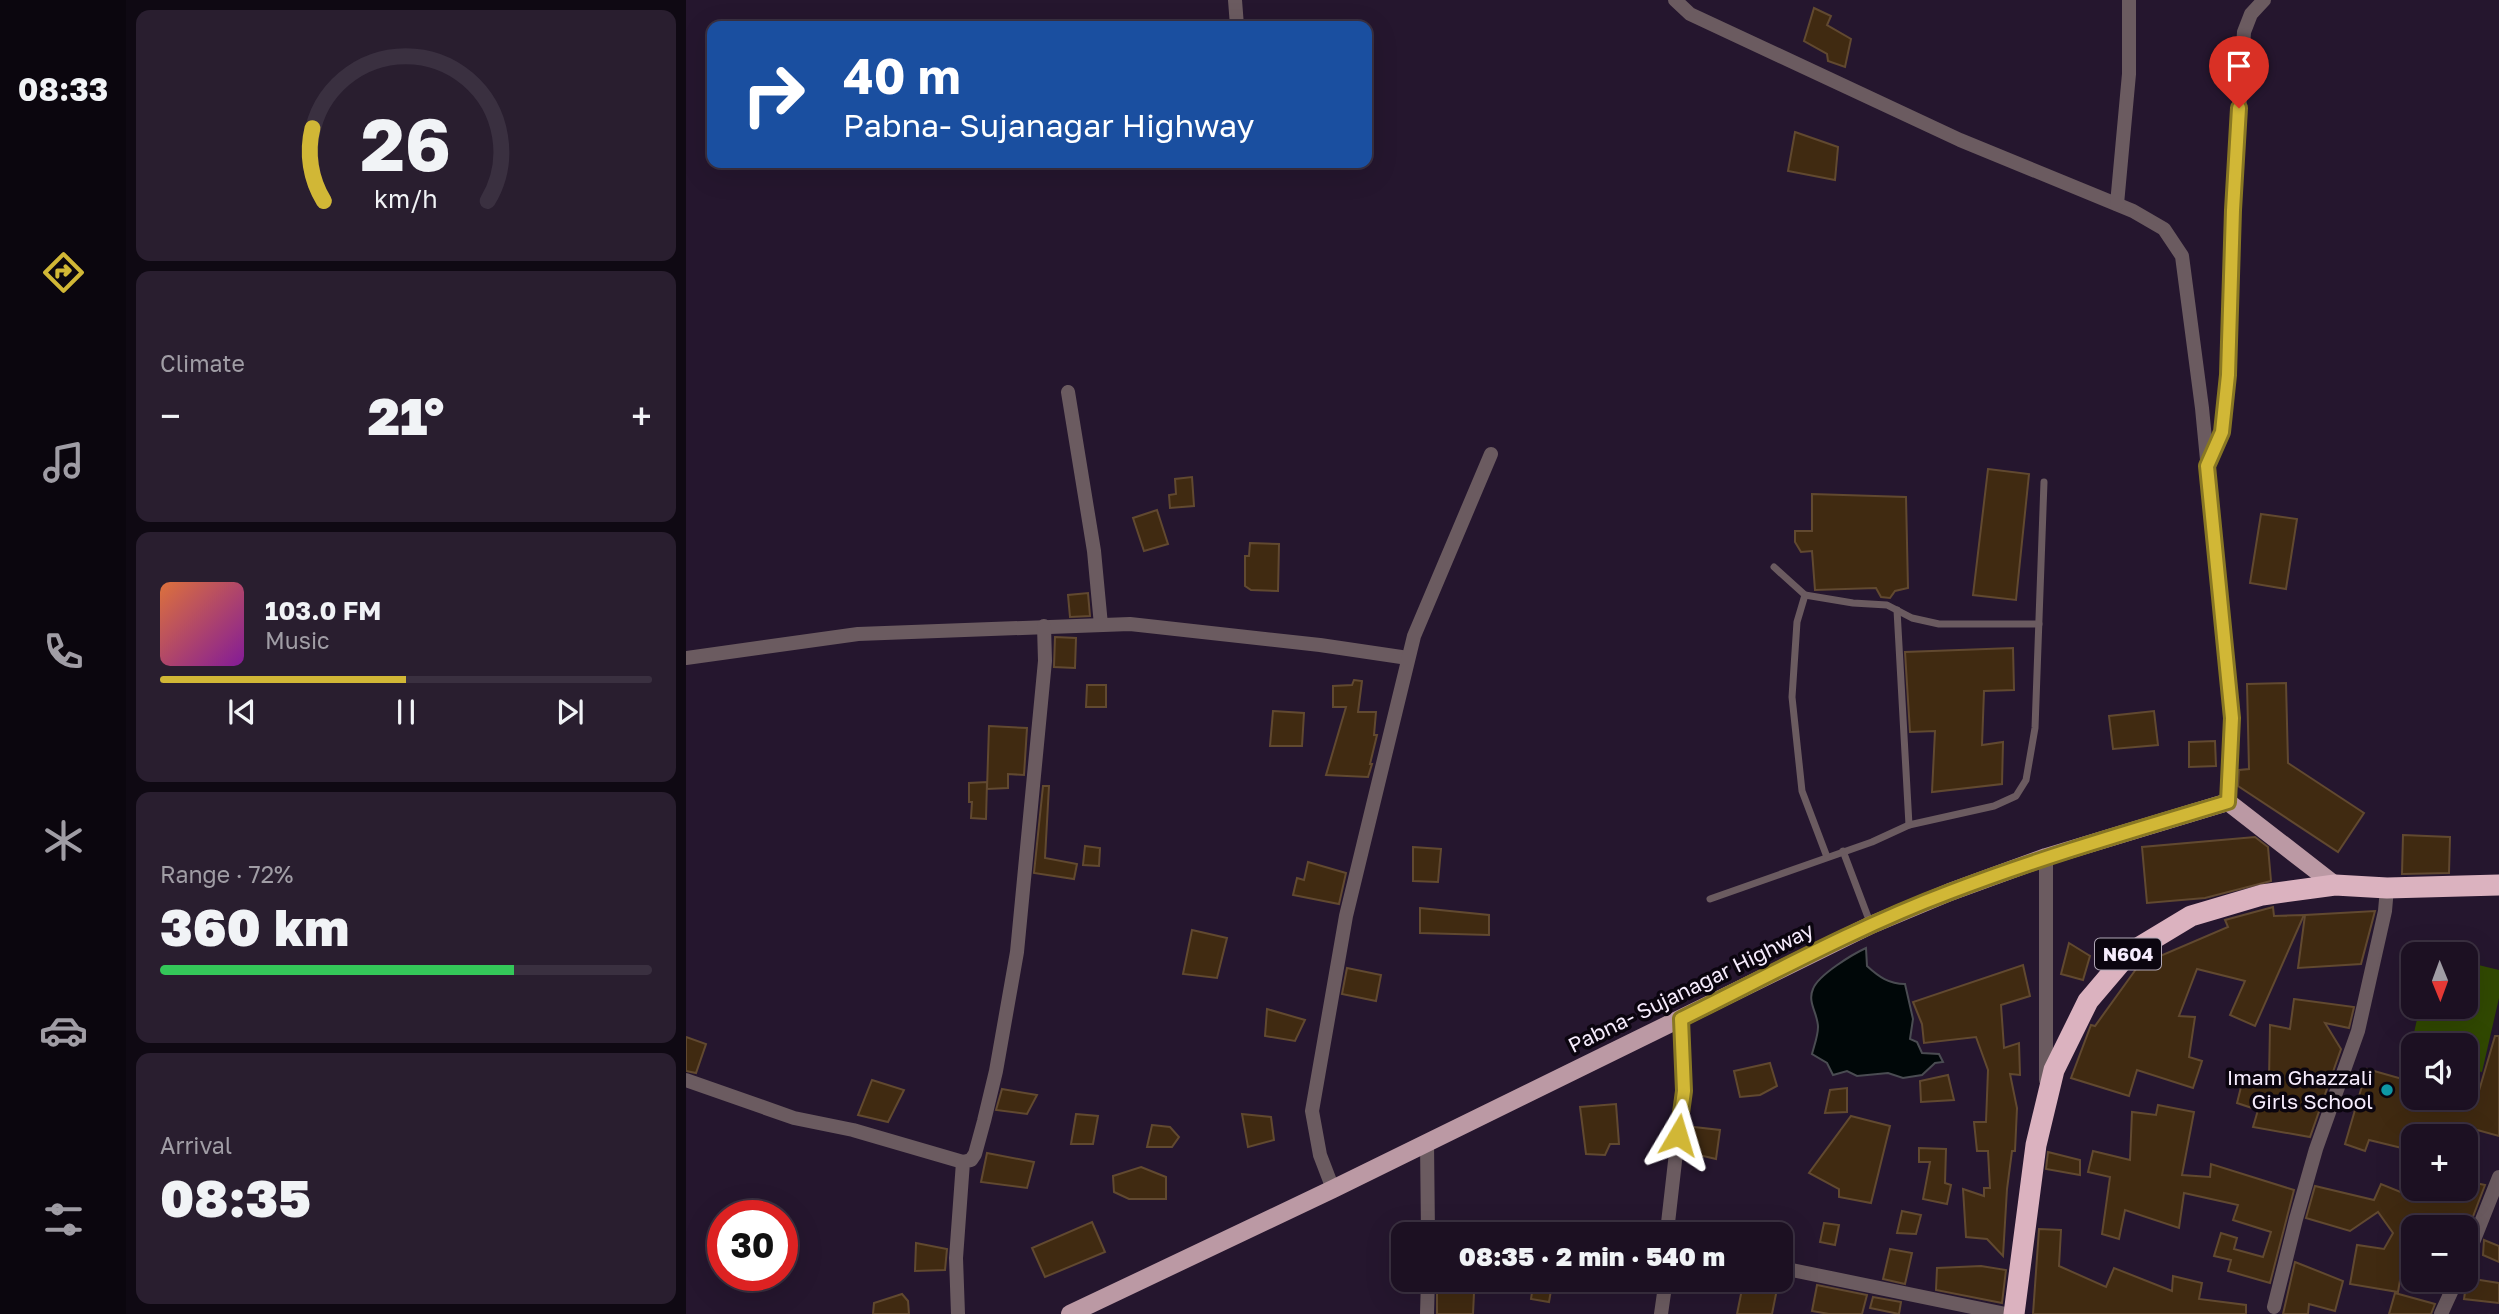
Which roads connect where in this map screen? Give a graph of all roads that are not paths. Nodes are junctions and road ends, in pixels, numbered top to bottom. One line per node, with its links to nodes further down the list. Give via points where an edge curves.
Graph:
1 (1234, 0): 5 (street)
2 (1675, 0): 6 (street, via 1690,14 1961,140)
3 (2129, 0): 6 (street, via 2129,74)
4 (2264, 0): 9 (street, via 2244,32 2228,375 2222,432)
5 (1236, 21)
6 (2116, 204): 9 (street, via 2164,229 2182,256)
7 (1068, 392): 15 (street)
8 (1491, 454): 18 (street)
9 (2207, 466): 19 (street, via 2232,718)
10 (2044, 482): 14 (lane)
11 (1774, 567): 12 (lane)
12 (1805, 595): 13 (lane); 22 (lane, via 1797,622 1792,697 1802,791)
13 (1897, 610): 14 (lane, via 1939,624); 20 (lane)
14 (2039, 624): 20 (lane, via 2035,728 2026,780 2016,796 1994,806)
15 (1101, 625): 16 (street); 18 (street, via 1320,645)
16 (1044, 626): 17 (street, via 858,634); 33 (street, via 1045,660 1017,952 984,1121 975,1154)
17 (686, 658)
18 (1408, 658): 35 (street, via 1346,916 1312,1111 1320,1155)
19 (2228, 802): 23 (main road, Pabna- Sujanagar Highway); 24 (main road)
20 (1909, 825): 21 (lane)
21 (1843, 851): 22 (lane); 28 (lane)
22 (1827, 857): 27 (lane)
23 (2046, 857): 28 (main road, Pabna- Sujanagar Highway); 31 (street)
24 (2335, 885): 26 (highway, N604); 31 (highway, N604, via 2262,895 2191,916 2128,954 2088,1001 2054,1070)
25 (2499, 885): 26 (highway, N604)
26 (2387, 888): 43 (street, via 2358,1031 2316,1149)
27 (1710, 899)
28 (1871, 925): 29 (main road, Pabna- Sujanagar Highway)
29 (1681, 1019): 32 (main road, Pabna- Sujanagar Highway); 37 (street, via 1684,1091)
30 (686, 1080): 33 (street, via 794,1118)
31 (2046, 1106): 49 (highway, N604, via 2036,1145)
32 (1427, 1143): 35 (main road, Pabna- Sujanagar Highway); 36 (street)
33 (963, 1162): 44 (street, via 956,1258)
34 (2499, 1177): 38 (street)
35 (1333, 1189): 45 (main road, Pabna- Sujanagar Highway)
36 (1428, 1222)
37 (1668, 1222)
38 (2478, 1230)
39 (1793, 1270): 48 (street)
40 (1428, 1292): 46 (street)
41 (1664, 1292): 47 (street)
42 (2451, 1292): 50 (street)
43 (2274, 1307)
44 (958, 1314)
45 (1070, 1314)
46 (1427, 1314)
47 (1661, 1314)
48 (2006, 1314)
49 (2014, 1314)
50 (2441, 1314)

